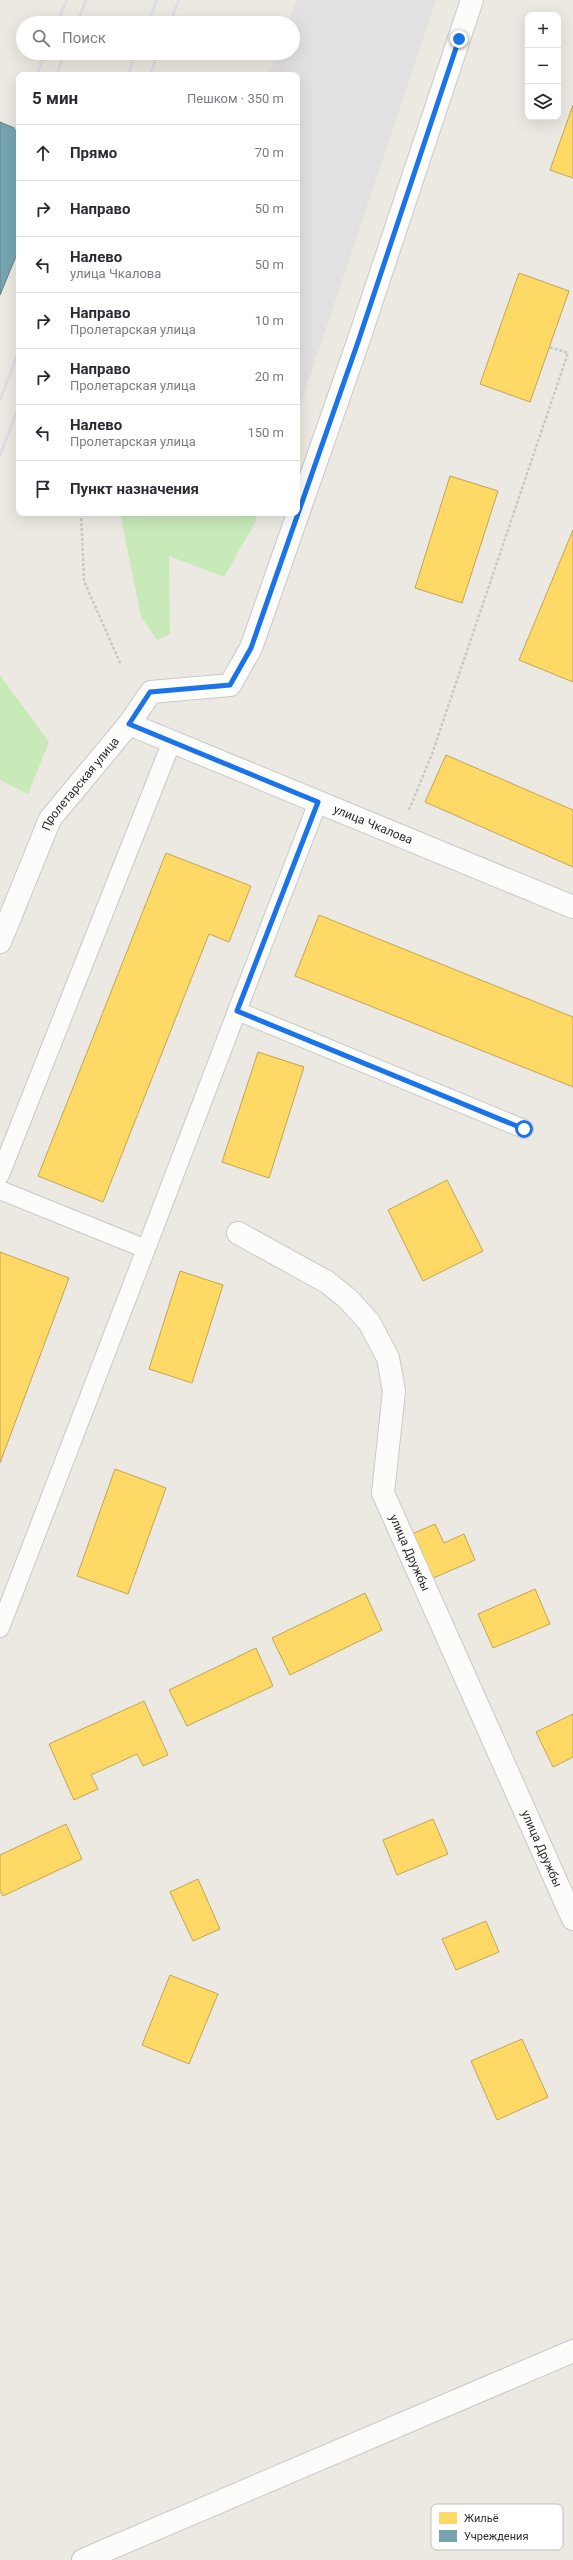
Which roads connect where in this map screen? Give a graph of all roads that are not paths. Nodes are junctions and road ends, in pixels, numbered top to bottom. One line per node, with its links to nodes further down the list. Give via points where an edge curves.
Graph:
1 (472, 0): 2 (street, Пролетарская улица)
2 (300, 508)
3 (297, 516): 4 (street, Пролетарская улица, via 251,648 230,685 150,692)
4 (129, 724): 5 (street, улица Чкалова); 8 (street, Пролетарская улица, via 50,819)
5 (172, 741): 6 (street, улица Чкалова); 11 (lane)
6 (318, 802): 7 (street, улица Чкалова); 9 (lane)
7 (573, 907)
8 (0, 942)
9 (237, 1011): 10 (lane); 14 (lane)
10 (524, 1129)
11 (0, 1175)
12 (0, 1190): 14 (lane)
13 (238, 1233): 16 (street, улица Дружбы, via 327,1282 348,1299 370,1322 388,1358 394,1390 383,1493)
14 (146, 1249): 15 (lane)
15 (0, 1628)
16 (573, 1919)
17 (573, 2351): 18 (street)
18 (83, 2560)

